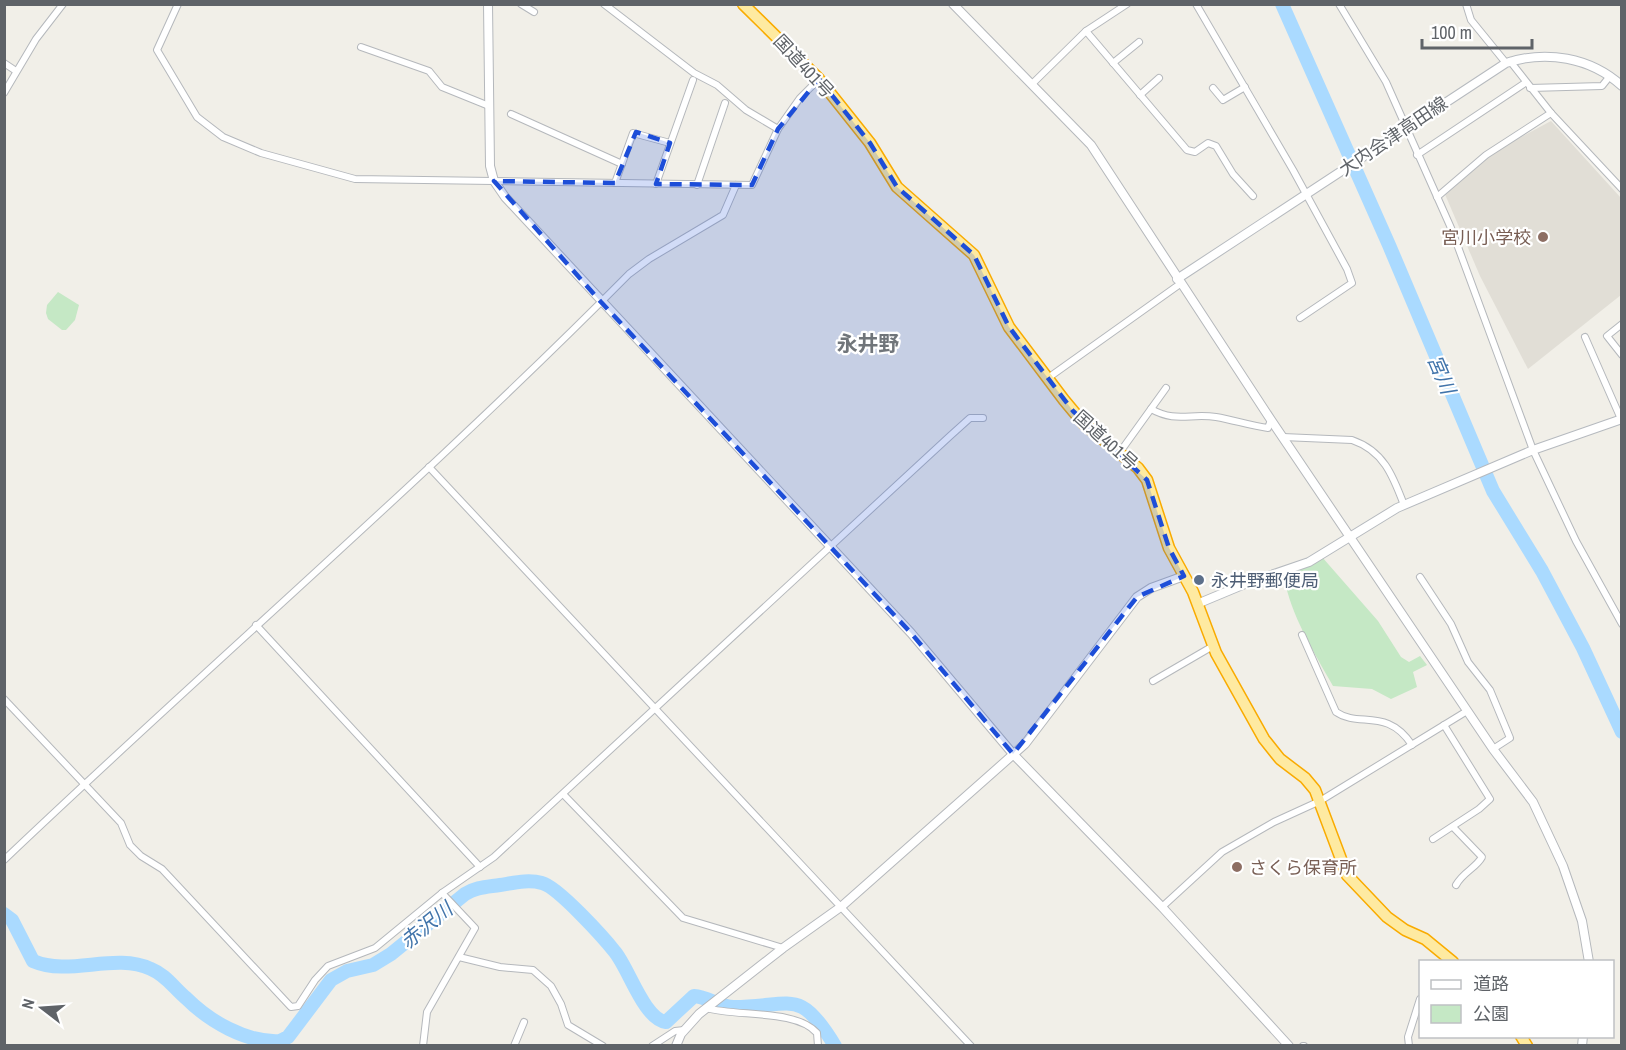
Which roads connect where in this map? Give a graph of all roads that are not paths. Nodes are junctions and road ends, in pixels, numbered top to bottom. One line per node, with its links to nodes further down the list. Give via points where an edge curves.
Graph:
1 (63, 4): 19 (street)
2 (178, 4): 40 (street, via 157,50 197,117 223,137 261,153 355,179)
3 (488, 4): 32 (street)
4 (521, 4): 12 (street)
5 (604, 4): 36 (street, via 694,73)
6 (743, 4): 22 (highway, 国道401号)
7 (953, 4): 24 (street)
8 (1127, 4): 13 (street)
9 (1196, 4): 27 (street)
10 (1339, 4): 35 (street, via 1386,82)
11 (1466, 4): 16 (street, via 1471,20)
12 (534, 12)
13 (1086, 31): 18 (street); 24 (street)
14 (1139, 42): 18 (street)
15 (361, 47): 32 (street, via 429,71 442,87)
16 (1508, 62): 20 (main road, 大内会津高田線, via 1567,57); 25 (street); 35 (main road, 大内会津高田線)
17 (4, 63): 19 (street)
18 (1113, 63): 30 (street)
19 (16, 71): 29 (street)
20 (1610, 76): 25 (street, via 1602,86); 26 (main road, 大内会津高田線)
21 (1159, 78): 30 (street)
22 (819, 79): 36 (street); 55 (highway, 国道401号, via 870,143 897,187 974,255 1009,327)
23 (693, 80): 37 (street)
24 (1032, 84): 49 (street, via 1091,145)
25 (1527, 85): 33 (street); 38 (street)
26 (1622, 86)
27 (1245, 87): 28 (street, via 1223,100); 46 (street)
28 (1213, 88)
29 (4, 93)
30 (1140, 94): 47 (street, via 1187,150 1195,152 1208,143 1216,146)
31 (725, 103): 43 (street)
32 (489, 106): 40 (street)
33 (1551, 113): 45 (street); 48 (street, via 1486,155)
34 (511, 114): 39 (street)
35 (1403, 128): 38 (street); 46 (main road, 大内会津高田線)
36 (778, 129): 44 (street, via 752,185)
37 (670, 143): 39 (street, via 636,132); 42 (street)
38 (1417, 155): 48 (street)
39 (622, 164): 41 (street)
40 (494, 181): 41 (street); 50 (street)
41 (615, 183): 42 (street)
42 (656, 184): 43 (street)
43 (697, 184): 44 (street)
44 (736, 185): 50 (street, via 723,215 648,259)
45 (1622, 189)
46 (1309, 193): 49 (main road, 大内会津高田線); 51 (street, via 1352,283)
47 (1253, 196)
48 (1437, 197): 62 (street)
49 (1178, 281): 55 (street); 60 (street)
50 (601, 302): 64 (street); 67 (street)
51 (1300, 318)
52 (1622, 324): 54 (street, via 1607,336)
53 (1584, 337): 59 (street)
54 (1622, 356)
55 (1048, 378): 63 (highway, 国道401号, via 1084,424)
56 (1166, 388): 57 (street)
57 (1151, 409): 60 (street, via 1173,418 1216,417 1269,428); 63 (street)
58 (982, 418): 67 (street, via 970,418)
59 (1621, 419): 62 (main road)
60 (1271, 420): 61 (street)
61 (1283, 437): 65 (street, via 1352,440 1370,448 1386,463); 66 (street)
62 (1533, 450): 65 (main road); 71 (street, via 1576,541)
63 (1120, 452): 68 (highway, 国道401号, via 1147,480 1169,548)
64 (429, 467): 72 (street); 77 (street)
65 (1404, 505): 66 (main road)
66 (1350, 536): 70 (main road, via 1309,562); 78 (street)
67 (830, 547): 77 (street); 82 (street, via 911,633)
68 (1184, 576): 70 (highway, 国道401号); 82 (street, via 1137,597)
69 (1420, 577): 81 (street, via 1451,624 1468,662 1494,698 1510,738)
70 (1197, 604): 74 (highway, 国道401号)
71 (1622, 624)
72 (256, 625): 83 (street); 89 (street)
73 (1302, 635): 80 (street, via 1336,712 1383,721)
74 (1214, 646): 75 (street); 85 (highway, 国道401号, via 1264,739 1280,759 1312,786)
75 (1153, 681)
76 (4, 699): 83 (street)
77 (658, 709): 84 (street); 92 (street)
78 (1467, 711): 79 (street); 81 (street)
79 (1444, 725): 80 (street); 86 (street, via 1490,799)
80 (1412, 745): 85 (street)
81 (1493, 749): 99 (street, via 1533,802 1546,828 1582,921)
82 (1013, 754): 92 (street); 93 (street)
83 (84, 784): 88 (street); 91 (street, via 124,828 130,845 162,869 291,1006 298,1006 328,966 375,948)
84 (563, 794): 89 (street); 94 (street, via 683,918)
85 (1320, 801): 93 (street, via 1274,822 1215,857); 95 (highway, 国道401号, via 1353,883 1387,917)
86 (1453, 826): 87 (street); 90 (street, via 1482,857 1463,872)
87 (1433, 839)
88 (4, 860)
89 (480, 867): 91 (street)
90 (1456, 885)
91 (442, 893): 96 (street, via 474,928)
92 (842, 906): 94 (street); 110 (street)
93 (1162, 907): 111 (street)
94 (783, 948): 101 (street)
95 (1441, 951): 97 (street); 98 (highway, 国道401号)
96 (459, 957): 104 (street, via 427,1012); 106 (street, via 533,970 551,986 568,1025)
97 (1437, 960)
98 (1451, 960)
99 (1589, 960)
100 (1419, 1002): 112 (street)
101 (706, 1008): 103 (street); 109 (street, via 803,1023 817,1033)
102 (524, 1022): 105 (street)
103 (684, 1030): 107 (street, via 675,1031); 108 (street)
104 (423, 1046)
105 (514, 1046)
106 (603, 1046)
107 (652, 1046)
108 (676, 1046)
109 (818, 1046)
110 (971, 1046)
111 (1289, 1046)
112 (1409, 1046)

